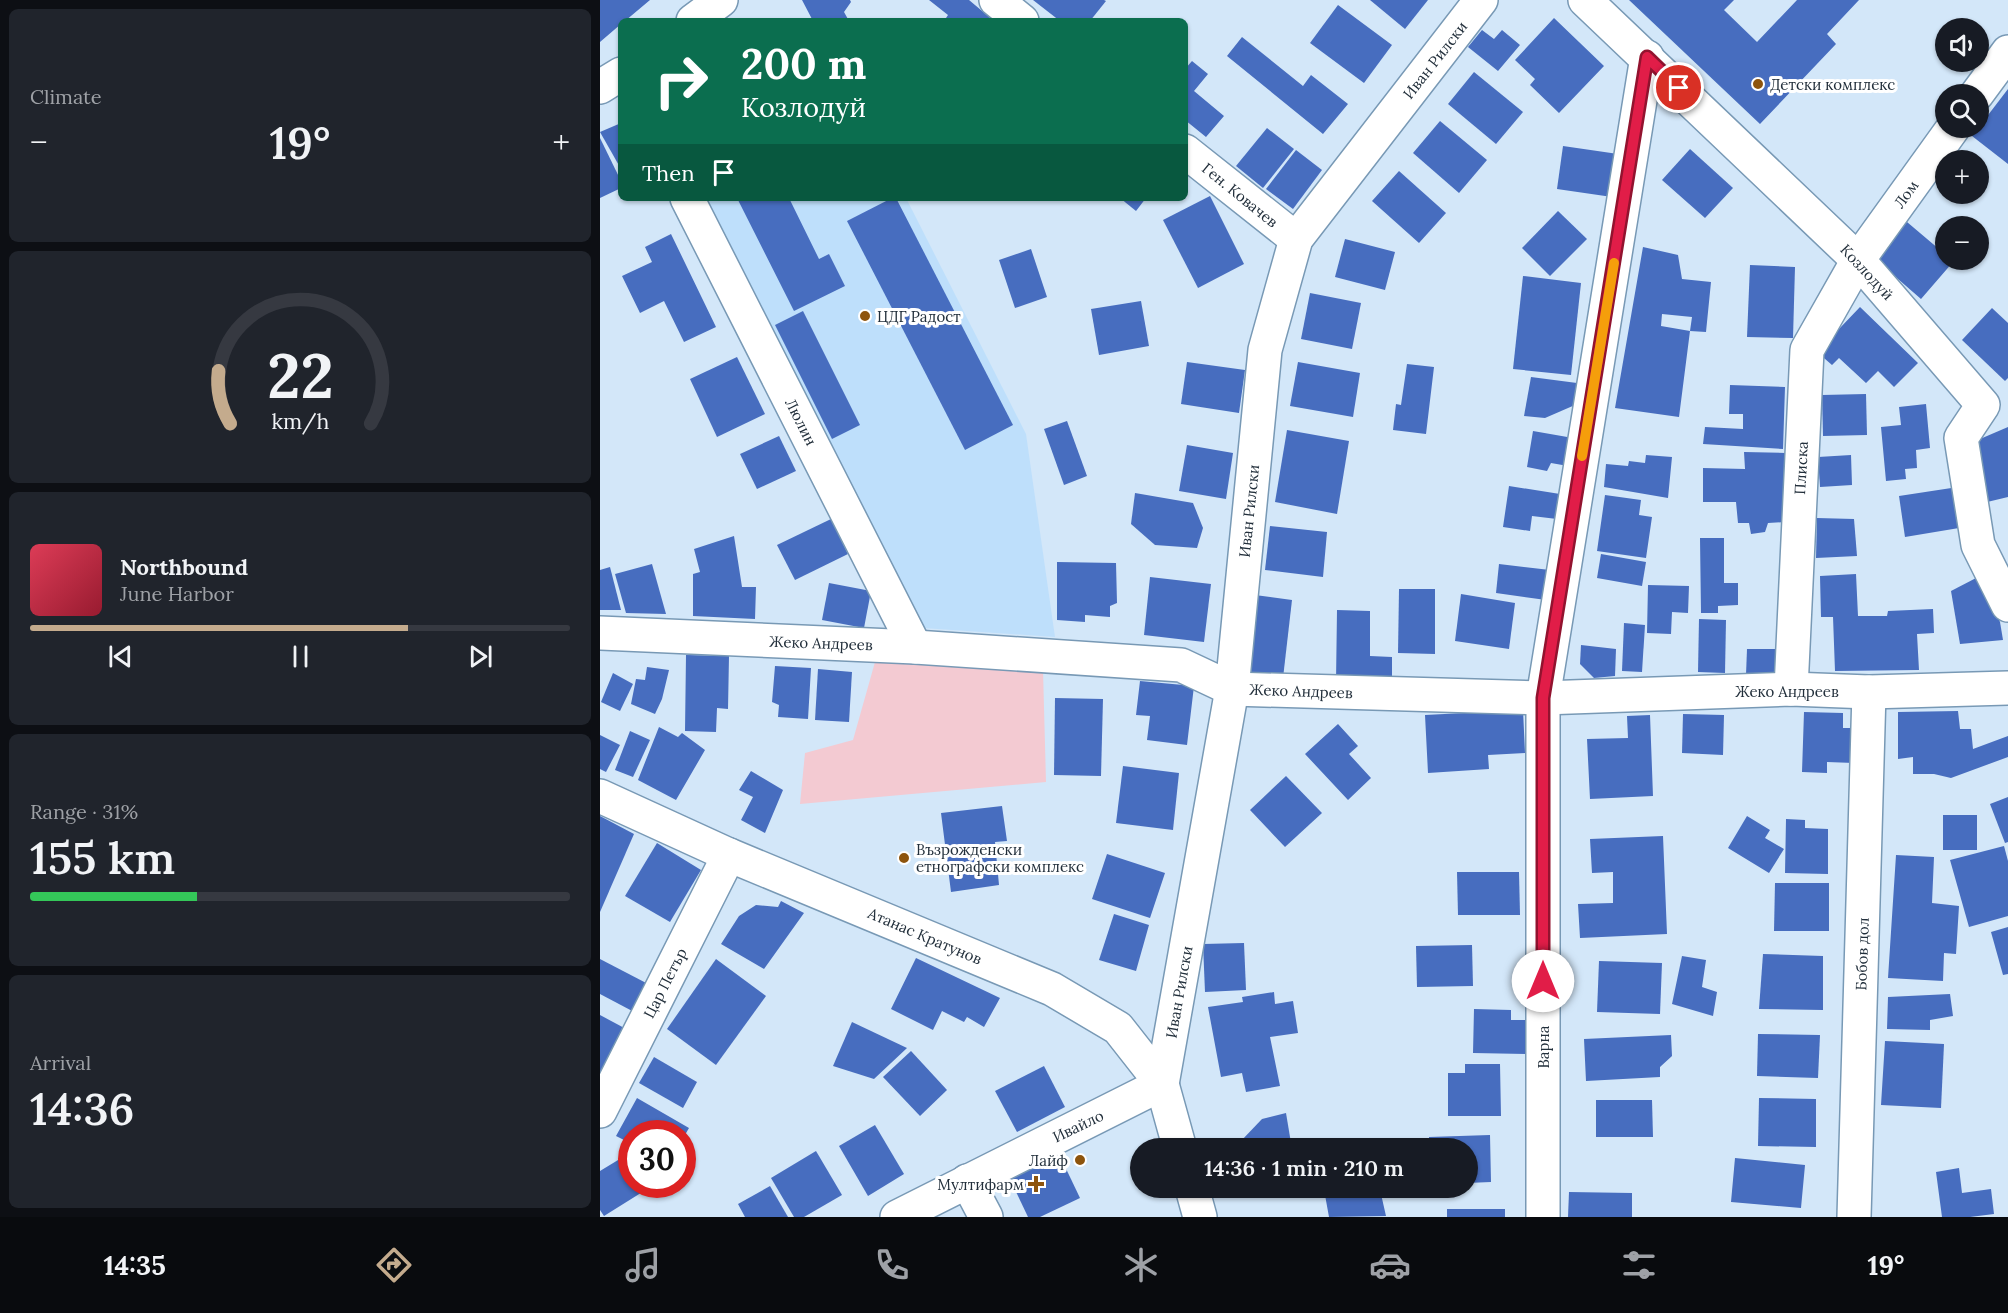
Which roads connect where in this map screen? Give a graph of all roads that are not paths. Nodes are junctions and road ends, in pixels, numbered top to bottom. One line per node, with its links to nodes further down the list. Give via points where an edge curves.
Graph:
1 (721, 0): 5 (street)
2 (996, 0): 6 (street)
3 (1481, 0): 15 (street, Иван Рилски)
4 (1585, 0): 8 (street, Козлодуй)
5 (697, 18)
6 (1018, 18)
7 (2008, 52): 10 (street)
8 (1647, 57): 16 (street, Козлодуй); 25 (street, Варна)
9 (618, 76): 11 (street)
10 (1984, 84)
11 (600, 87)
12 (1946, 138): 16 (street, Лом)
13 (1188, 153): 15 (street, Ген. Ковачев)
14 (689, 201): 20 (street, Люлин)
15 (1296, 239): 22 (street, Иван Рилски, via 1265,350)
16 (1858, 260): 17 (street, Козлодуй); 23 (street, Плиска, via 1807,350)
17 (1996, 400): 18 (street, Козлодуй, via 1961,438 1978,545)
18 (2008, 605)
19 (600, 633): 20 (street, Жеко Андреев)
20 (915, 647): 22 (street, Жеко Андреев, via 1181,665)
21 (2008, 688): 24 (street, Жеко Андреев)
22 (1232, 689): 25 (street, Жеко Андреев); 28 (street, Иван Рилски)
23 (1791, 689): 24 (street, Жеко Андреев); 25 (street, Жеко Андреев)
24 (1869, 692): 37 (street, Бобов дол)
25 (1543, 698): 36 (street, Варна)
26 (600, 796): 27 (street, Атанас Кратунов)
27 (729, 855): 28 (street, Атанас Кратунов, via 1052,989 1118,1028); 29 (street, Цар Петър)
28 (1162, 1084): 30 (street, Атанас Кратунов); 31 (street, Ивайло)
29 (600, 1111)
30 (1177, 1138)
31 (967, 1181): 33 (street, Ивайло); 34 (street)
32 (1195, 1198): 35 (street)
33 (897, 1217)
34 (986, 1217)
35 (1200, 1217)
36 (1543, 1217)
37 (1854, 1217)

